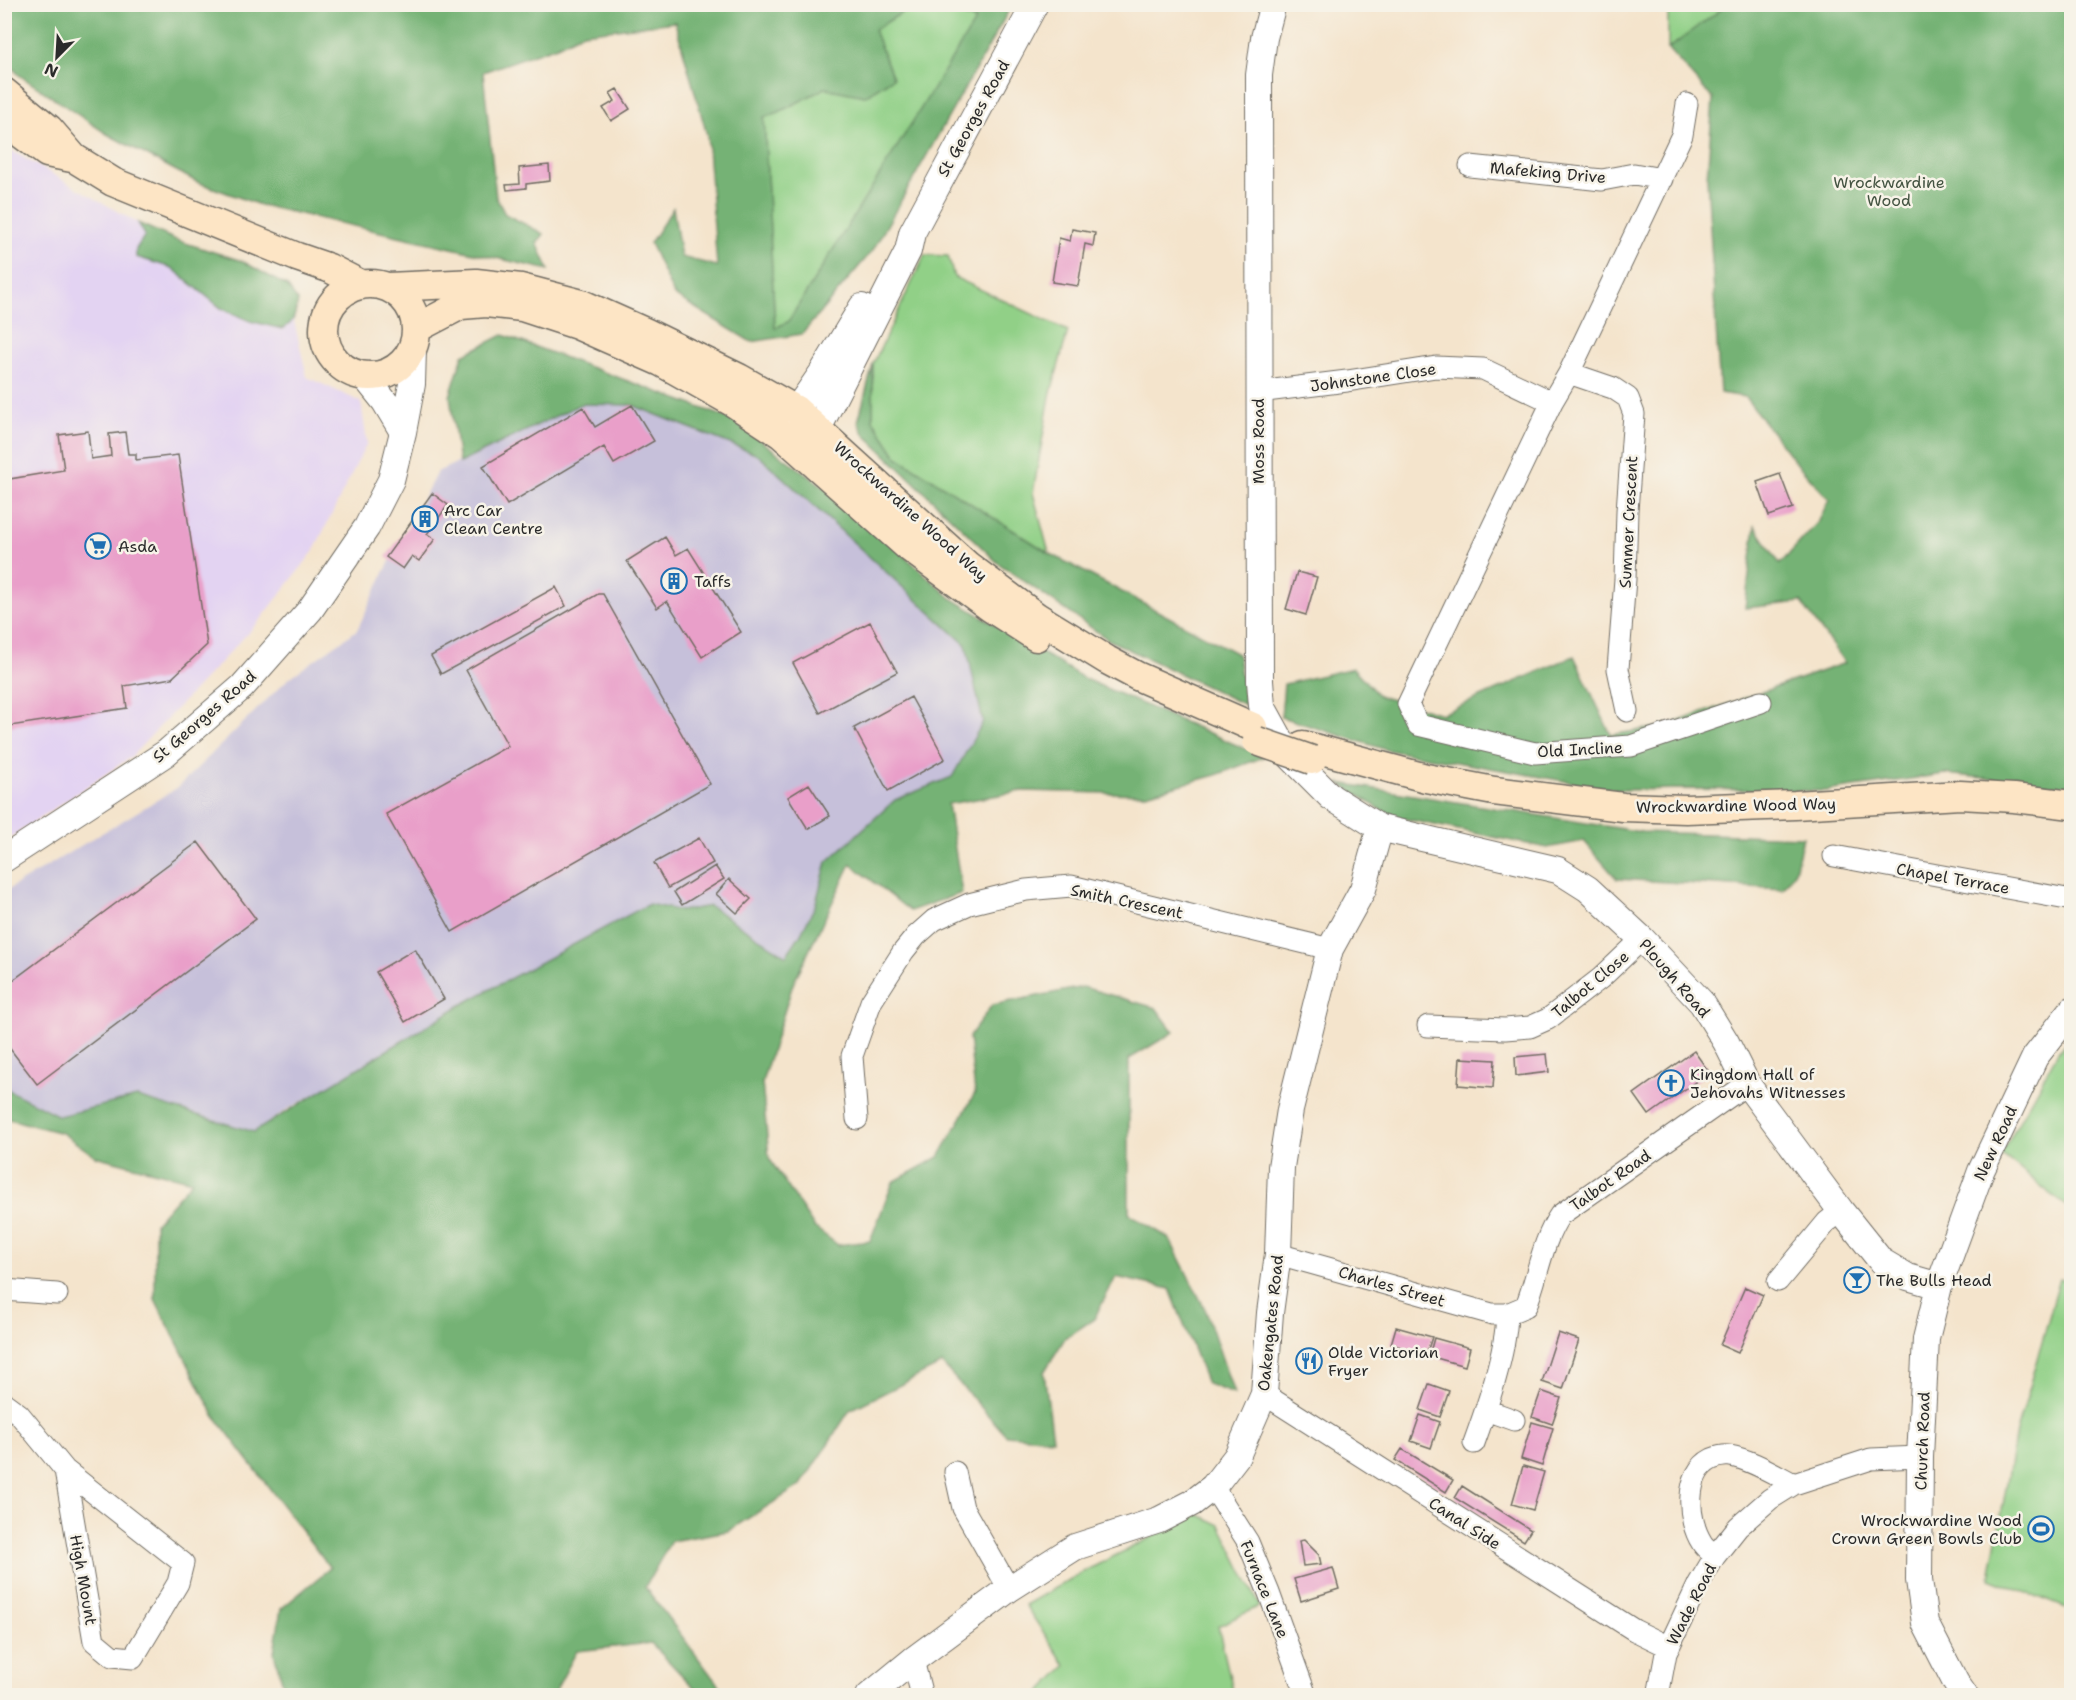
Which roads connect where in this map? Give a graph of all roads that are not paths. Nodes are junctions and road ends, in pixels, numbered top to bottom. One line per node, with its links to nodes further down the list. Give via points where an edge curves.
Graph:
1 (1035, 4): 9 (street, St Georges Road)
2 (1273, 4): 16 (street, Moss Road, via 1258,75)
3 (4, 92): 6 (main road, Wrockwardine Wood Way, via 49,129)
4 (1687, 104): 8 (street, via 1682,135)
5 (4, 121): 6 (main road, Wrockwardine Wood Way, via 47,153)
6 (74, 158): 10 (main road, Wrockwardine Wood Way, via 113,182)
7 (1470, 166): 8 (street, Mafeking Drive, via 1602,180 1634,174)
8 (1662, 179): 14 (street)
9 (912, 232): 18 (street, St Georges Road, via 899,244); 20 (street, St Georges Road, via 908,251)
10 (297, 257): 11 (main road, Wrockwardine Wood Way); 12 (main road, Wrockwardine Wood Way, via 320,283)
11 (375, 286): 12 (main road, via 344,293); 13 (main road, via 402,297 408,304); 18 (main road, Wrockwardine Wood Way, via 476,283 521,288 582,304 739,378)
12 (330, 308): 15 (main road, via 323,332 329,353 344,369)
13 (415, 339): 15 (main road, via 402,365 385,375); 18 (main road, Wrockwardine Wood Way, via 461,305 522,307 577,325 661,362 734,403); 19 (street, St Georges Road)
14 (1569, 373): 17 (street); 22 (street, Summer Crescent, via 1613,388 1628,398 1634,414 1618,669)
15 (365, 377): 19 (street)
16 (1258, 392): 17 (street, Johnstone Close, via 1436,367 1483,369); 26 (street, Moss Road, via 1262,706 1288,755 1331,797)
17 (1552, 402): 21 (street, Old Incline, via 1408,704 1418,725 1535,753 1631,746)
18 (788, 422): 20 (main road, Wrockwardine Wood Way)
19 (403, 432): 28 (street, St Georges Road, via 391,480 367,527 310,610 242,687 166,753)
20 (810, 441): 23 (main road, Wrockwardine Wood Way, bridge, via 906,545 991,609 1061,652 1154,700)
21 (1761, 702)
22 (1627, 711)
23 (1307, 753): 24 (main road, Wrockwardine Wood Way, via 1482,789 1623,807 1686,809 1960,795); 25 (main road, Wrockwardine Wood Way, via 1406,785 1509,806 1666,822 1980,812)
24 (2072, 806)
25 (2072, 820)
26 (1380, 828): 30 (street, Plough Road, via 1558,870 1588,890); 31 (street, Oakengates Road, via 1363,889)
27 (1834, 856): 29 (street, Chapel Terrace)
28 (4, 859)
29 (2072, 900)
30 (1642, 939): 33 (street, Talbot Close, via 1601,978 1548,1019 1530,1028); 34 (street, Plough Road, via 1702,1003)
31 (1330, 949): 35 (street, Smith Crescent, via 1071,886 1026,890 969,904 934,920 916,936 871,1002 852,1056); 37 (street, Oakengates Road, via 1290,1110 1281,1167)
32 (2072, 1010): 39 (street, New Road, via 2035,1057 1981,1171)
33 (1428, 1026)
34 (1747, 1084): 36 (street, Plough Road); 42 (street, Talbot Road, via 1560,1215 1526,1306)
35 (857, 1119)
36 (1841, 1211): 38 (street, via 1827,1222); 39 (street, Plough Road, via 1881,1261 1908,1277)
37 (1278, 1254): 42 (street, Charles Street, via 1492,1314); 43 (street, Oakengates Road)
38 (1778, 1281)
39 (1939, 1286): 48 (street, Church Road, via 1926,1339)
40 (4, 1290): 41 (street)
41 (57, 1294)
42 (1507, 1314): 45 (street, via 1505,1338)
43 (1264, 1394): 52 (street, Oakengates Road, via 1237,1456); 55 (street, Canal Side)
44 (4, 1403): 49 (street, High Mount, via 19,1414)
45 (1486, 1410): 46 (street); 47 (street)
46 (1514, 1420)
47 (1474, 1443)
48 (1920, 1456): 51 (street, Wade Road, via 1871,1460); 61 (street, Church Road, via 1919,1580 1925,1623)
49 (65, 1470): 49 (street, High Mount, via 94,1641 112,1656 133,1658 178,1583 183,1563)
50 (955, 1472): 54 (street, via 963,1508)
51 (1794, 1484): 53 (street, Wade Road, via 1738,1527); 53 (street, Wade Road, via 1729,1455 1705,1463 1691,1485 1692,1507 1702,1545)
52 (1213, 1487): 54 (street, Oakengates Road, via 1159,1520 1075,1547); 59 (street, Furnace Lane, via 1248,1542)
53 (1715, 1556): 55 (street, Wade Road)
54 (1010, 1589): 56 (street, Oakengates Road)
55 (1667, 1650): 60 (street, Wade Road)
56 (913, 1660): 57 (street, Oakengates Road); 58 (street)
57 (869, 1695)
58 (922, 1695)
59 (1306, 1695)
60 (1658, 1695)
61 (1965, 1695)

